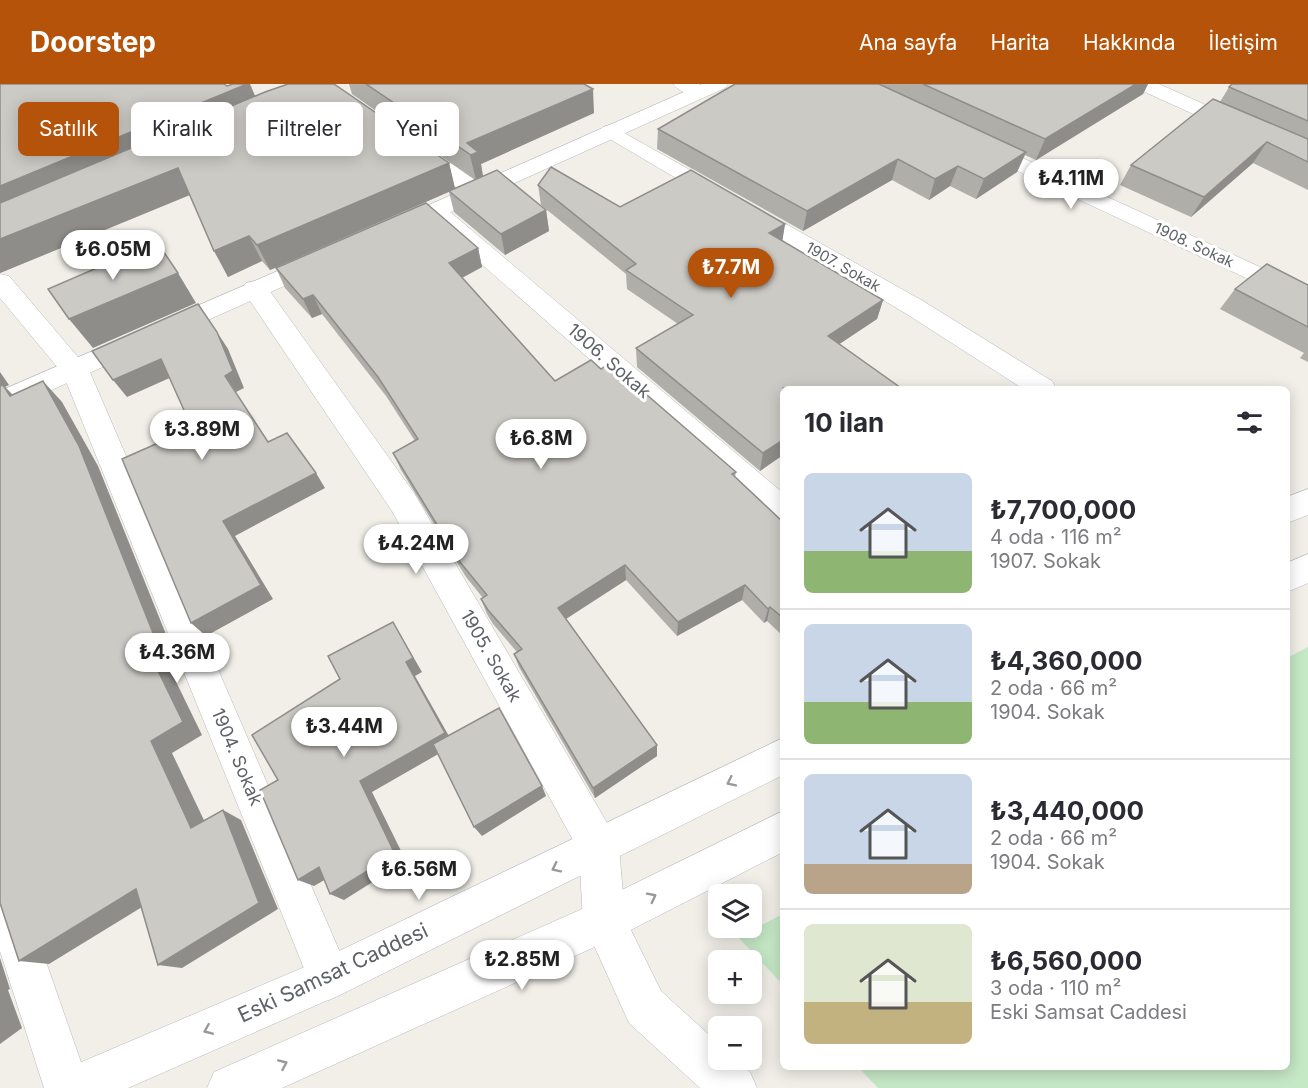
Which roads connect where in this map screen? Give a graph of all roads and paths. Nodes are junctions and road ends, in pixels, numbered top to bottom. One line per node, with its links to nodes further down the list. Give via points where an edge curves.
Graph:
1 (1143, 84): 6 (street)
2 (700, 87): 3 (street)
3 (610, 131): 7 (street); 15 (street, 1907. Sokak)
4 (958, 134): 13 (street, 1908. Sokak)
5 (426, 156): 7 (street)
6 (1308, 159)
7 (478, 192): 8 (street)
8 (435, 211): 9 (street); 18 (street, 1906. Sokak)
9 (372, 239)
10 (340, 253): 12 (street)
11 (0, 282): 14 (street, 1904. Sokak)
12 (255, 289): 14 (street); 24 (street, 1905. Sokak, via 403,502)
13 (1308, 299)
14 (75, 370): 16 (street); 27 (street, 1904. Sokak)
15 (1039, 386)
16 (0, 403)
17 (1308, 501): 19 (street)
18 (780, 508)
19 (1290, 510)
20 (1308, 567): 21 (street)
21 (1290, 576)
22 (780, 757): 24 (street, Eski Samsat Caddesi, one-way to 24)
23 (780, 833): 26 (street, one-way to 23)
24 (599, 847): 26 (street); 27 (street, Eski Samsat Caddesi, one-way to 27)
25 (0, 887): 28 (street)
26 (604, 921): 30 (street, one-way to 26); 31 (street, via 645,1007)
27 (329, 978): 29 (street, Eski Samsat Caddesi, one-way to 29)
28 (67, 1088)
29 (74, 1088)
30 (230, 1088)
31 (734, 1088)

